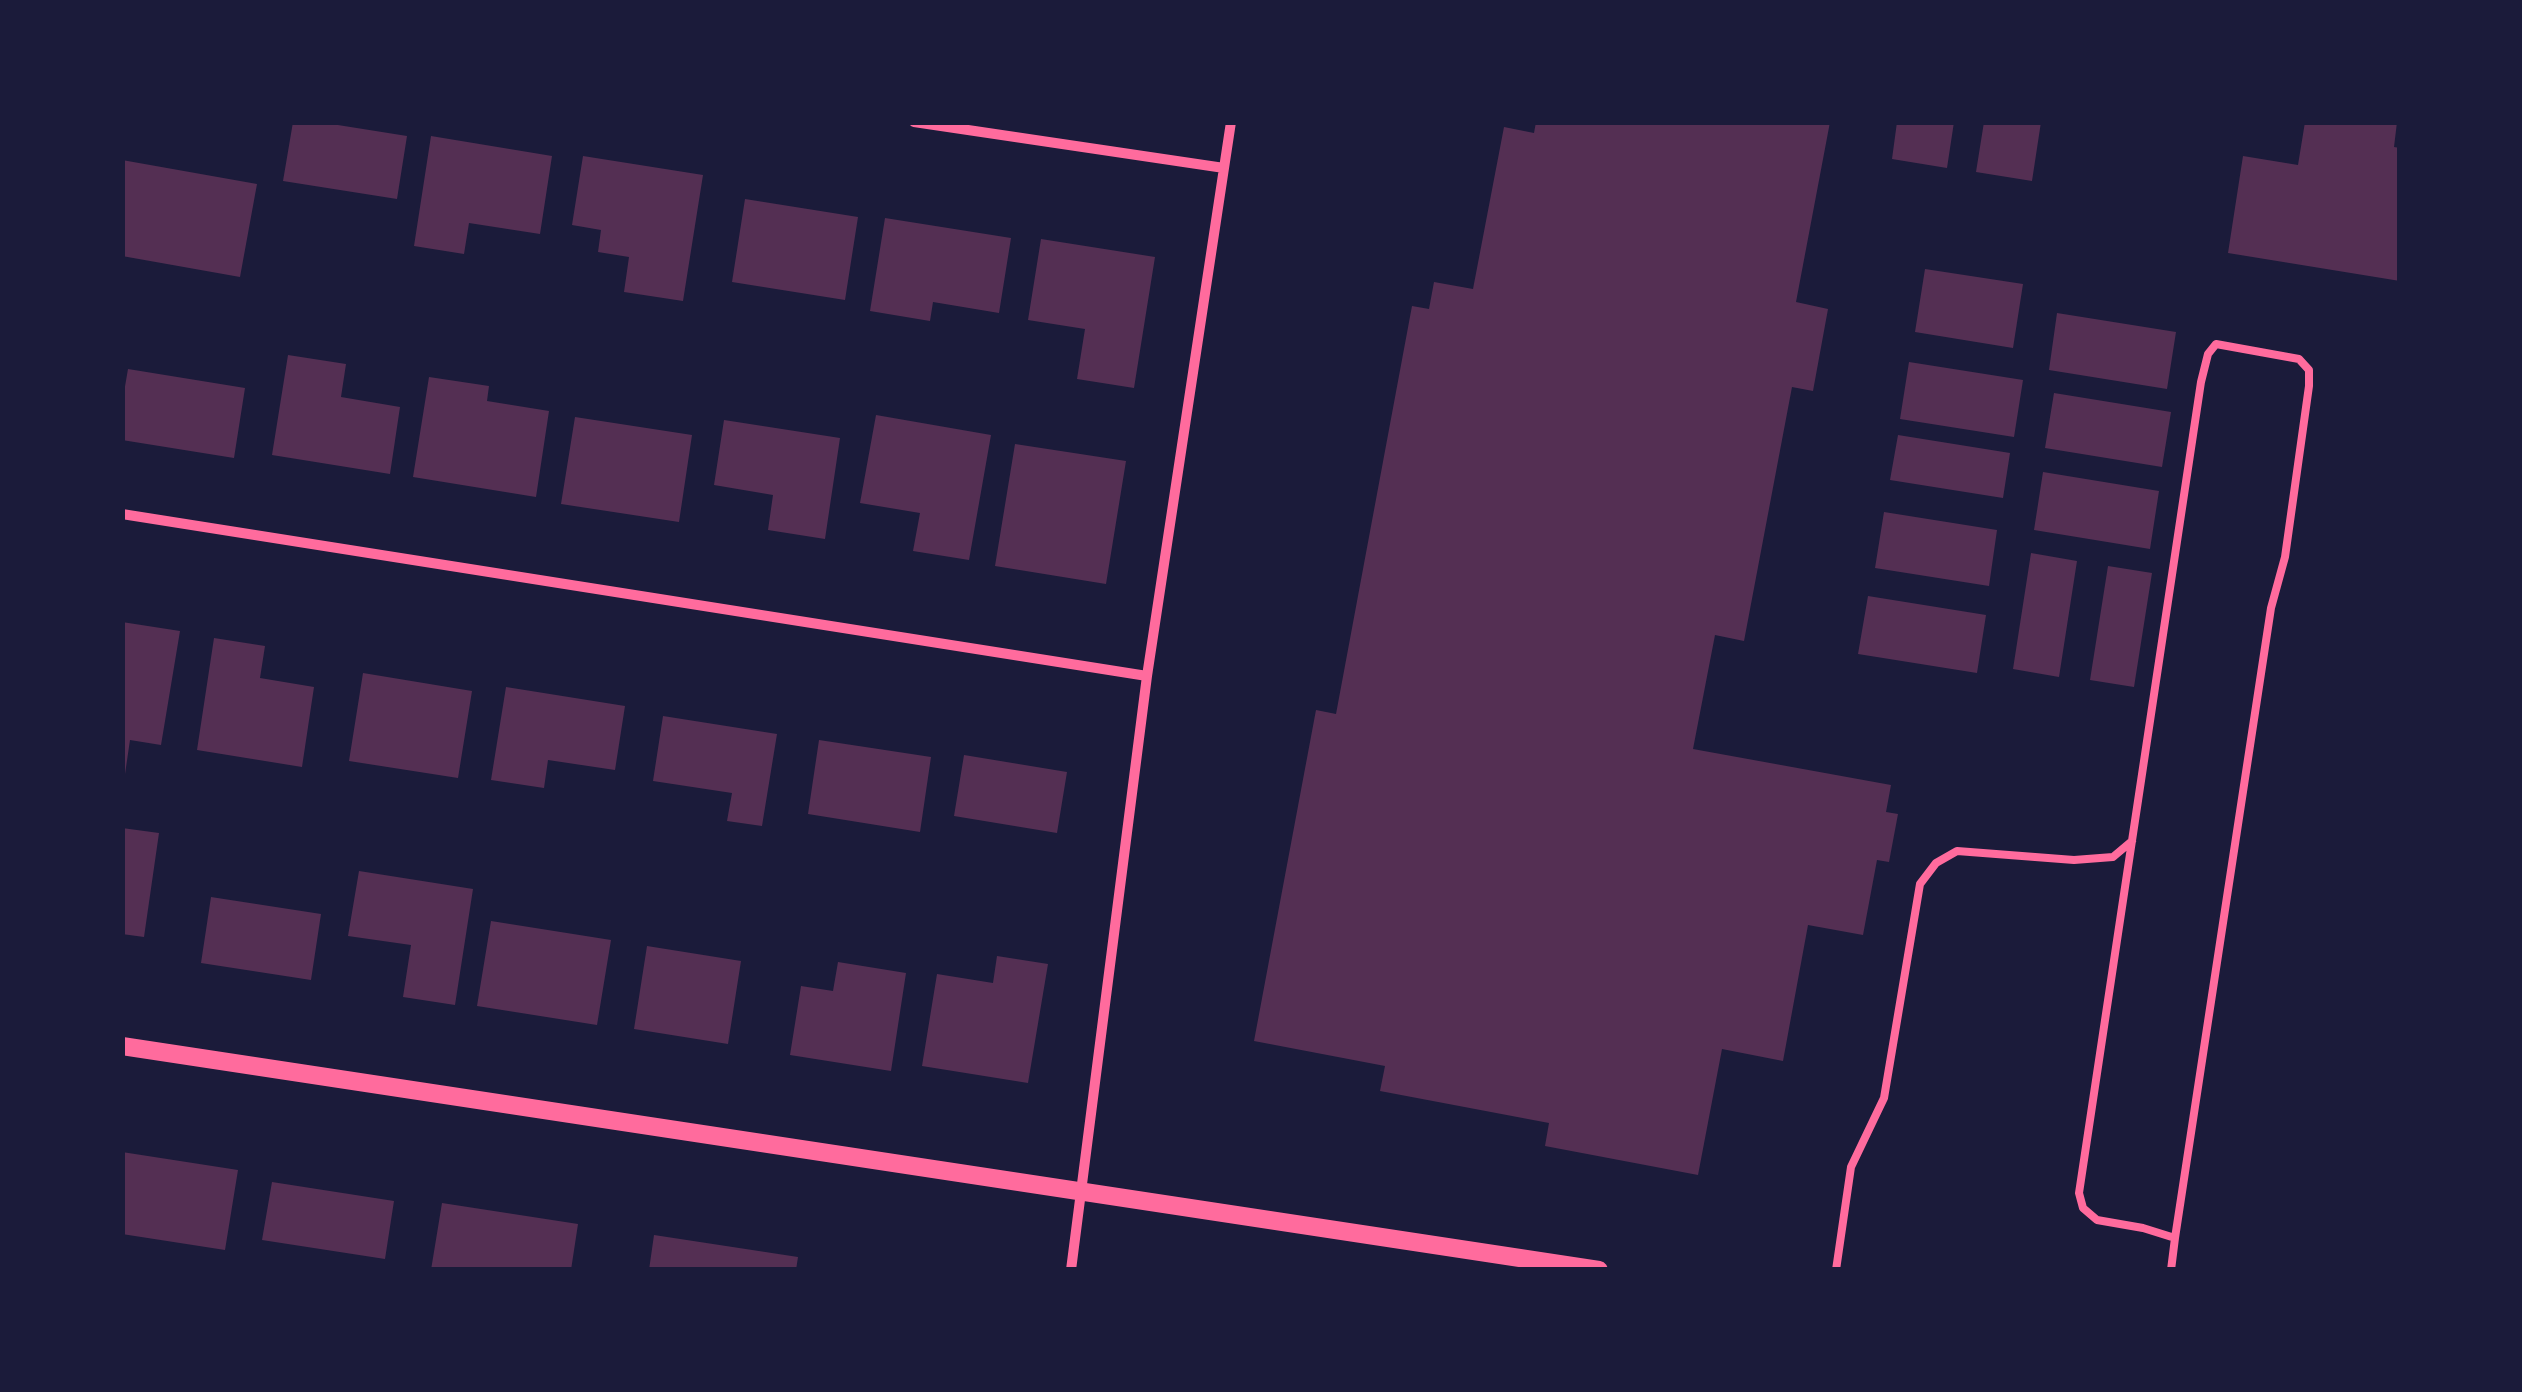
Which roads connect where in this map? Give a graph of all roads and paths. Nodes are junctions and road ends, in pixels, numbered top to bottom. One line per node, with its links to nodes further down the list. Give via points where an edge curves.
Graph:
1 (914, 122): 3 (street)
2 (1231, 122): 3 (street)
3 (1224, 168): 5 (street)
4 (122, 514): 5 (street)
5 (1147, 676): 8 (street)
6 (2132, 841): 9 (lane, via 2080,1193 2082,1208 2098,1220); 9 (lane, via 2208,354 2216,344 2298,359 2309,370 2299,460); 12 (lane, via 2112,857 2074,860 1957,851 1936,862 1920,884 1884,1098 1851,1167)
7 (122, 1046): 8 (street)
8 (1083, 1190): 10 (street); 11 (street)
9 (2176, 1238): 13 (lane)
10 (1071, 1270)
11 (1599, 1270)
12 (1836, 1270)
13 (2170, 1270)

